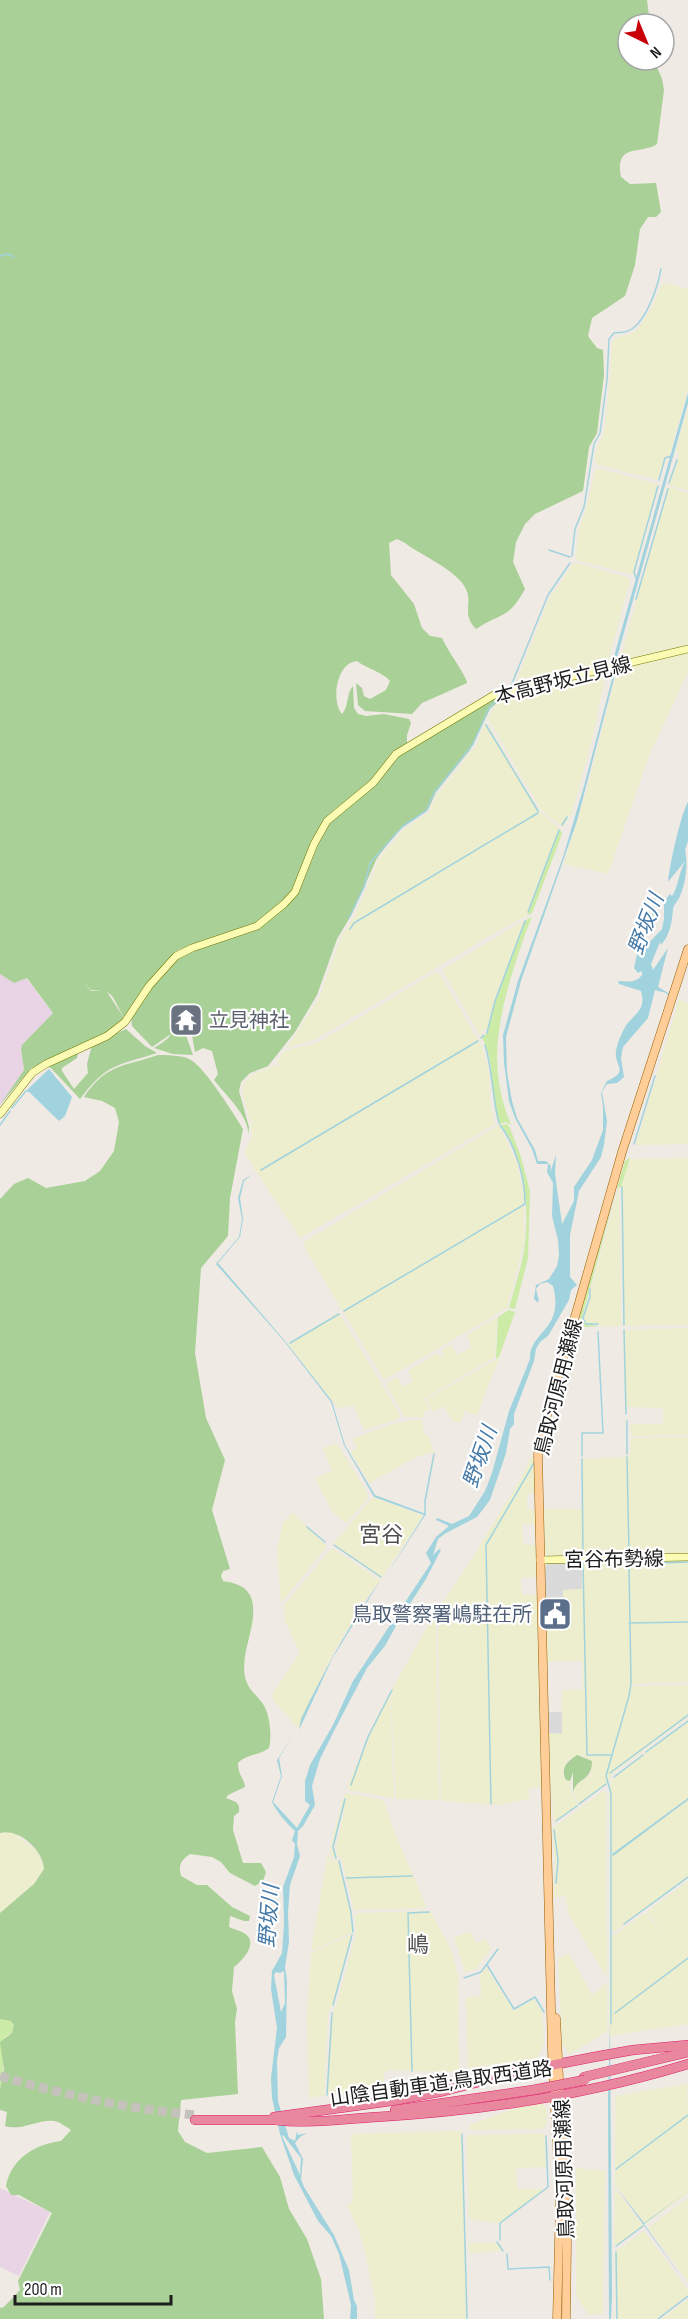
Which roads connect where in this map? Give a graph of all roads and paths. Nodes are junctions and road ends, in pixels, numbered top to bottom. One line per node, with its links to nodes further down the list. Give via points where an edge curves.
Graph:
1 (688, 650): 3 (street, 本高野坂立見線, via 494,695 396,754 373,783 327,821 295,892 269,918 176,956 125,1022 107,1036 32,1073)
2 (688, 950): 5 (main road, 鳥取河原用瀬線, via 622,1152 541,1436)
3 (0, 1113)
4 (688, 1557): 5 (street, 宮谷布勢線)
5 (540, 1560): 9 (main road, 鳥取河原用瀬線)
6 (688, 2045): 9 (highway, via 633,2050)
7 (688, 2054): 11 (highway, 山陰自動車道;鳥取西道路, bridge, via 533,2089)
8 (688, 2064): 10 (highway)
9 (556, 2066): 10 (main road, 鳥取河原用瀬線); 11 (highway, via 517,2072)
10 (558, 2096): 11 (highway, via 446,2113); 14 (main road, 鳥取河原用瀬線); 15 (main road, 鳥取河原用瀬線, via 567,2242)
11 (393, 2109): 13 (highway); 13 (highway, via 293,2122)
12 (195, 2117): 13 (highway)
13 (274, 2118)
14 (557, 2319)
15 (566, 2319)

